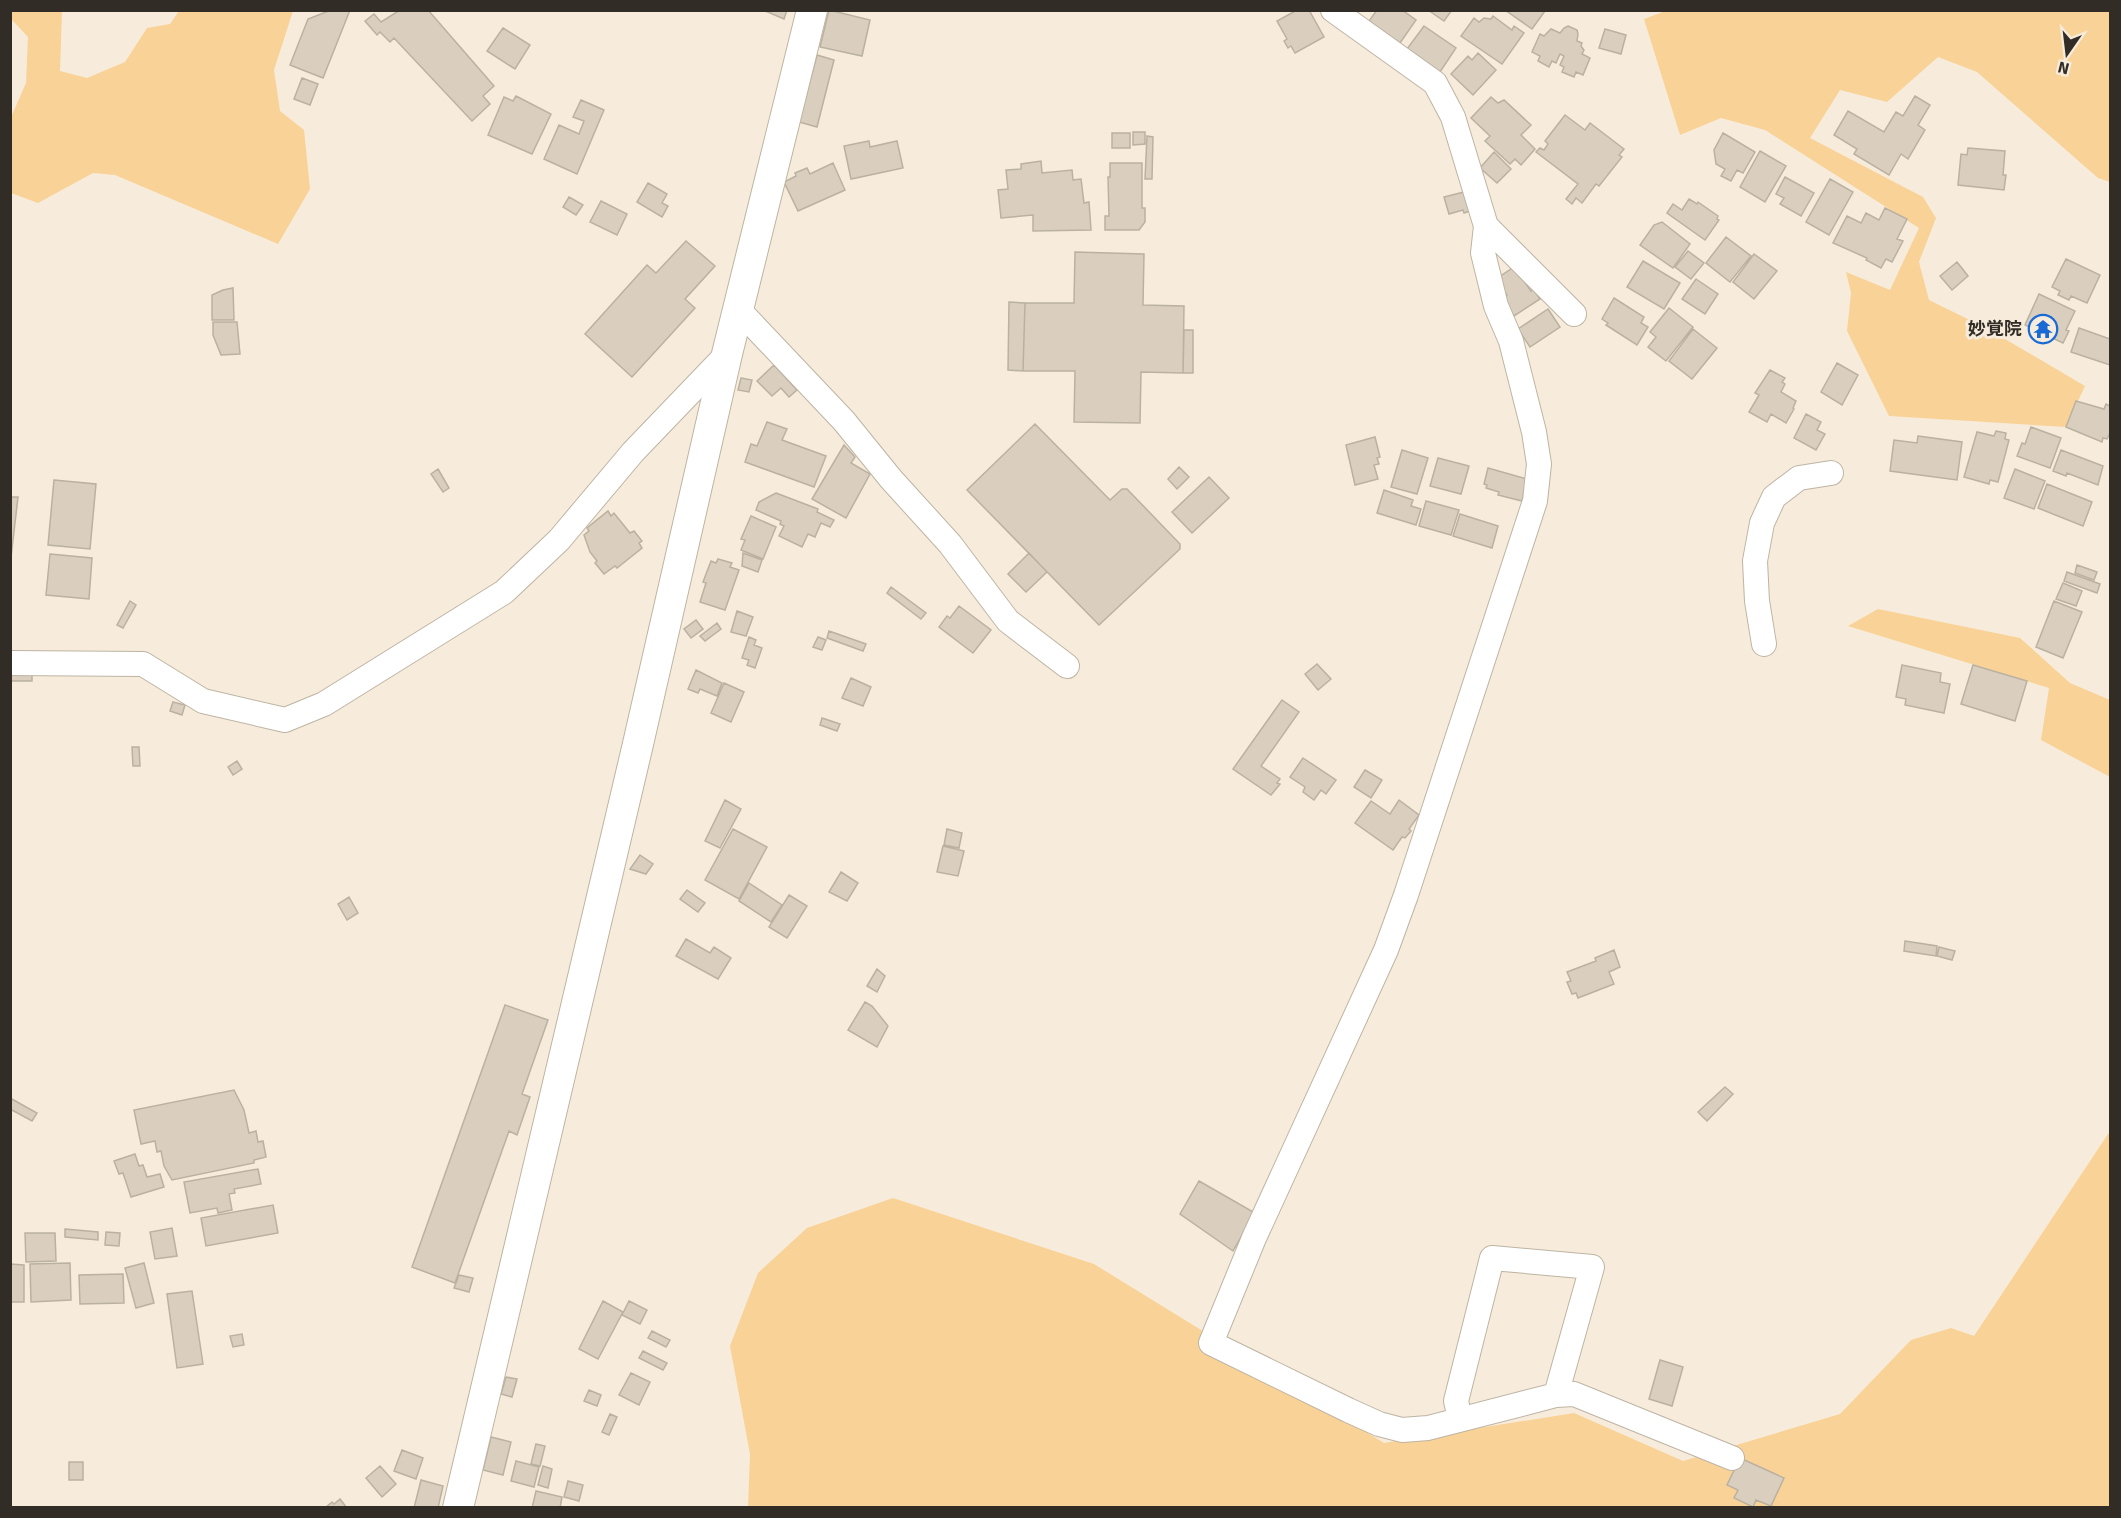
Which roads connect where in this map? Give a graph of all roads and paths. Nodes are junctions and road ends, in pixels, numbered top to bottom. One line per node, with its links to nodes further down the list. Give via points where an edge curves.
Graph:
1 (812, 10): 4 (street)
2 (1333, 10): 3 (street, via 1435,83 1454,117)
3 (1486, 226): 5 (street); 12 (street, via 1483,253 1534,432 1539,464 1535,501 1386,950 1254,1238 1212,1343 1379,1424 1402,1430)
4 (738, 309): 6 (street); 10 (street, via 844,421 950,544 1008,621)
5 (1574, 314)
6 (727, 354): 9 (street, via 633,452 559,540 504,592 324,704 285,720 203,701 143,664); 14 (street)
7 (1831, 473): 8 (street, via 1799,478 1774,497 1762,523 1755,561)
8 (1764, 644)
9 (10, 663)
10 (1067, 666)
11 (1556, 1395): 12 (street); 12 (street, via 1592,1267 1492,1258 1456,1401); 13 (street, via 1574,1394)
12 (1460, 1419)
13 (1732, 1458)
14 (458, 1508)

